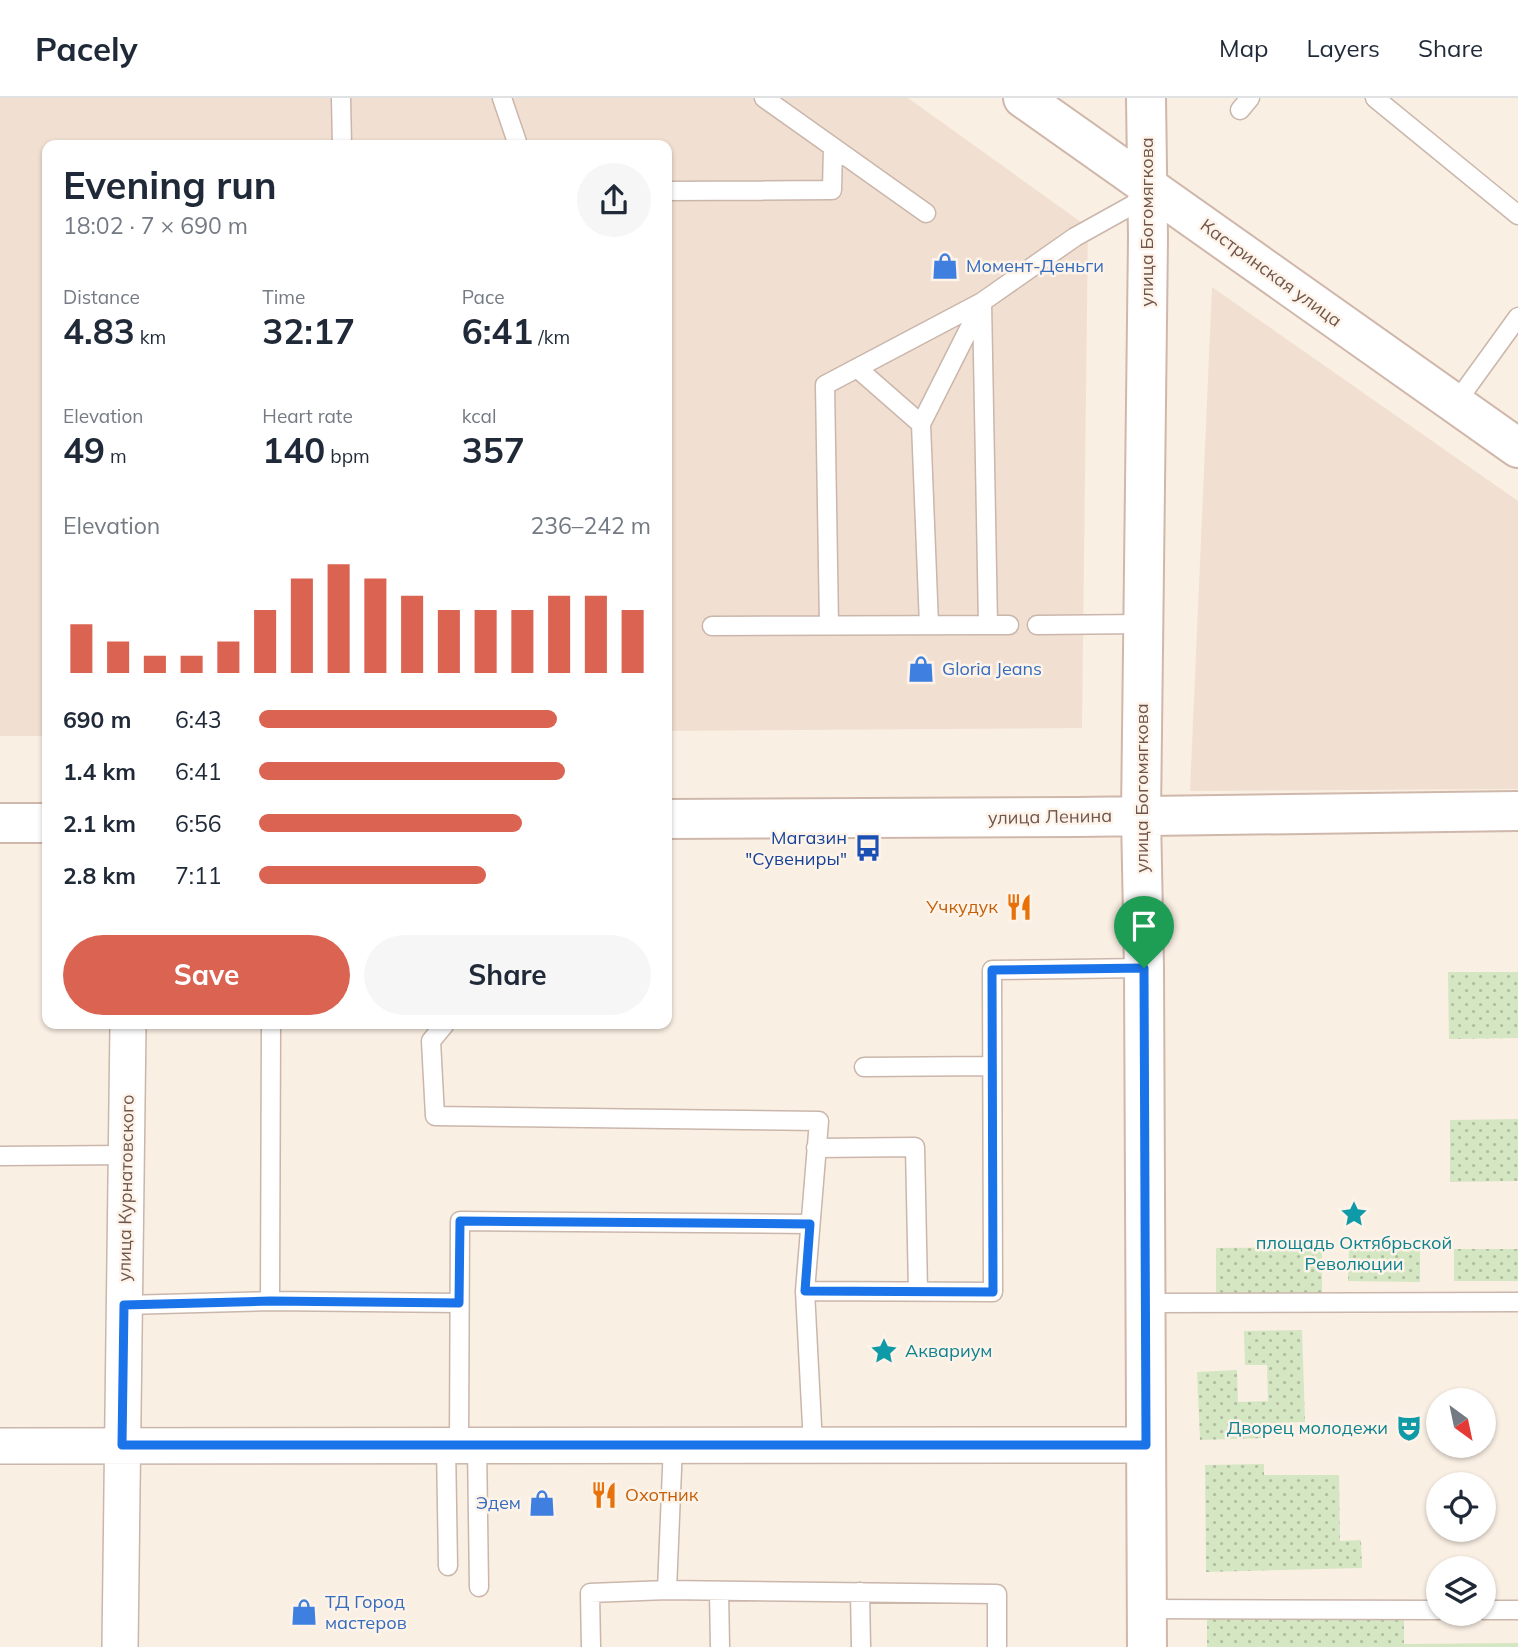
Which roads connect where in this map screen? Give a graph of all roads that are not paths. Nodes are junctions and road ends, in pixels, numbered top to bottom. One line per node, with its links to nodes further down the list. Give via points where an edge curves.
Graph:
1 (341, 98): 7 (lane)
2 (502, 98): 8 (lane)
3 (764, 98): 9 (lane)
4 (1023, 98): 11 (main road, Кастринская улица)
5 (1146, 98): 11 (main road, улица Богомягкова)
6 (1375, 98): 13 (lane)
7 (342, 140)
8 (516, 140)
9 (833, 147): 10 (lane, via 832,190); 12 (lane)
10 (672, 191)
11 (1148, 191): 14 (lane); 17 (main road, Кастринская улица); 20 (main road, улица Богомягкова)
12 (926, 213)
13 (1518, 215)
14 (982, 302): 16 (lane); 18 (lane); 23 (lane)
15 (1518, 317): 17 (lane)
16 (858, 368): 18 (lane); 21 (lane, via 825,385)
17 (1455, 404): 19 (main road, Кастринская улица)
18 (921, 424): 22 (lane)
19 (1518, 448)
20 (1143, 624): 25 (lane); 28 (main road, улица Богомягкова)
21 (829, 625): 22 (lane); 26 (lane)
22 (929, 625): 23 (lane)
23 (988, 625): 24 (lane)
24 (1009, 625)
25 (1037, 625)
26 (712, 626)
27 (1518, 811): 28 (main road, улица Ленина)
28 (1141, 815): 29 (main road, улица Ленина); 32 (main road, улица Богомягкова)
29 (672, 819)
30 (0, 823): 31 (main road)
31 (42, 823)
32 (1144, 968): 36 (lane, via 992,970); 47 (main road, улица Богомягкова)
33 (128, 1029): 39 (street, улица Курнатовского)
34 (271, 1029): 44 (lane)
35 (441, 1029): 38 (lane, via 431,1041 435,1116 819,1121)
36 (992, 1066): 37 (lane); 43 (lane, via 993,1292)
37 (864, 1067)
38 (816, 1148): 41 (lane); 43 (lane, via 915,1147)
39 (127, 1155): 40 (lane); 48 (street, улица Курнатовского)
40 (0, 1156)
41 (810, 1224): 42 (lane); 46 (lane, via 460,1221)
42 (805, 1291): 43 (lane); 52 (lane)
43 (918, 1291)
44 (270, 1301): 46 (lane); 48 (lane)
45 (1518, 1302): 47 (lane)
46 (459, 1303): 50 (lane)
47 (1146, 1303): 53 (main road, улица Богомягкова)
48 (124, 1305): 49 (street, улица Курнатовского)
49 (122, 1445): 50 (street); 54 (street); 64 (street, улица Курнатовского)
50 (461, 1445): 51 (street); 55 (lane); 56 (lane)
51 (673, 1445): 52 (street); 57 (lane)
52 (813, 1445): 53 (street)
53 (1146, 1445): 60 (main road, улица Богомягкова)
54 (0, 1446)
55 (448, 1566)
56 (479, 1587)
57 (667, 1590): 58 (lane); 65 (lane, via 590,1593)
58 (719, 1591): 59 (lane); 66 (lane)
59 (860, 1592): 67 (lane); 68 (lane, via 997,1594)
60 (1147, 1608): 61 (lane); 69 (main road, улица Богомягкова)
61 (1426, 1610)
62 (1496, 1610): 63 (lane)
63 (1518, 1610)
64 (121, 1647)
65 (591, 1647)
66 (720, 1647)
67 (861, 1647)
68 (998, 1647)
69 (1147, 1647)

